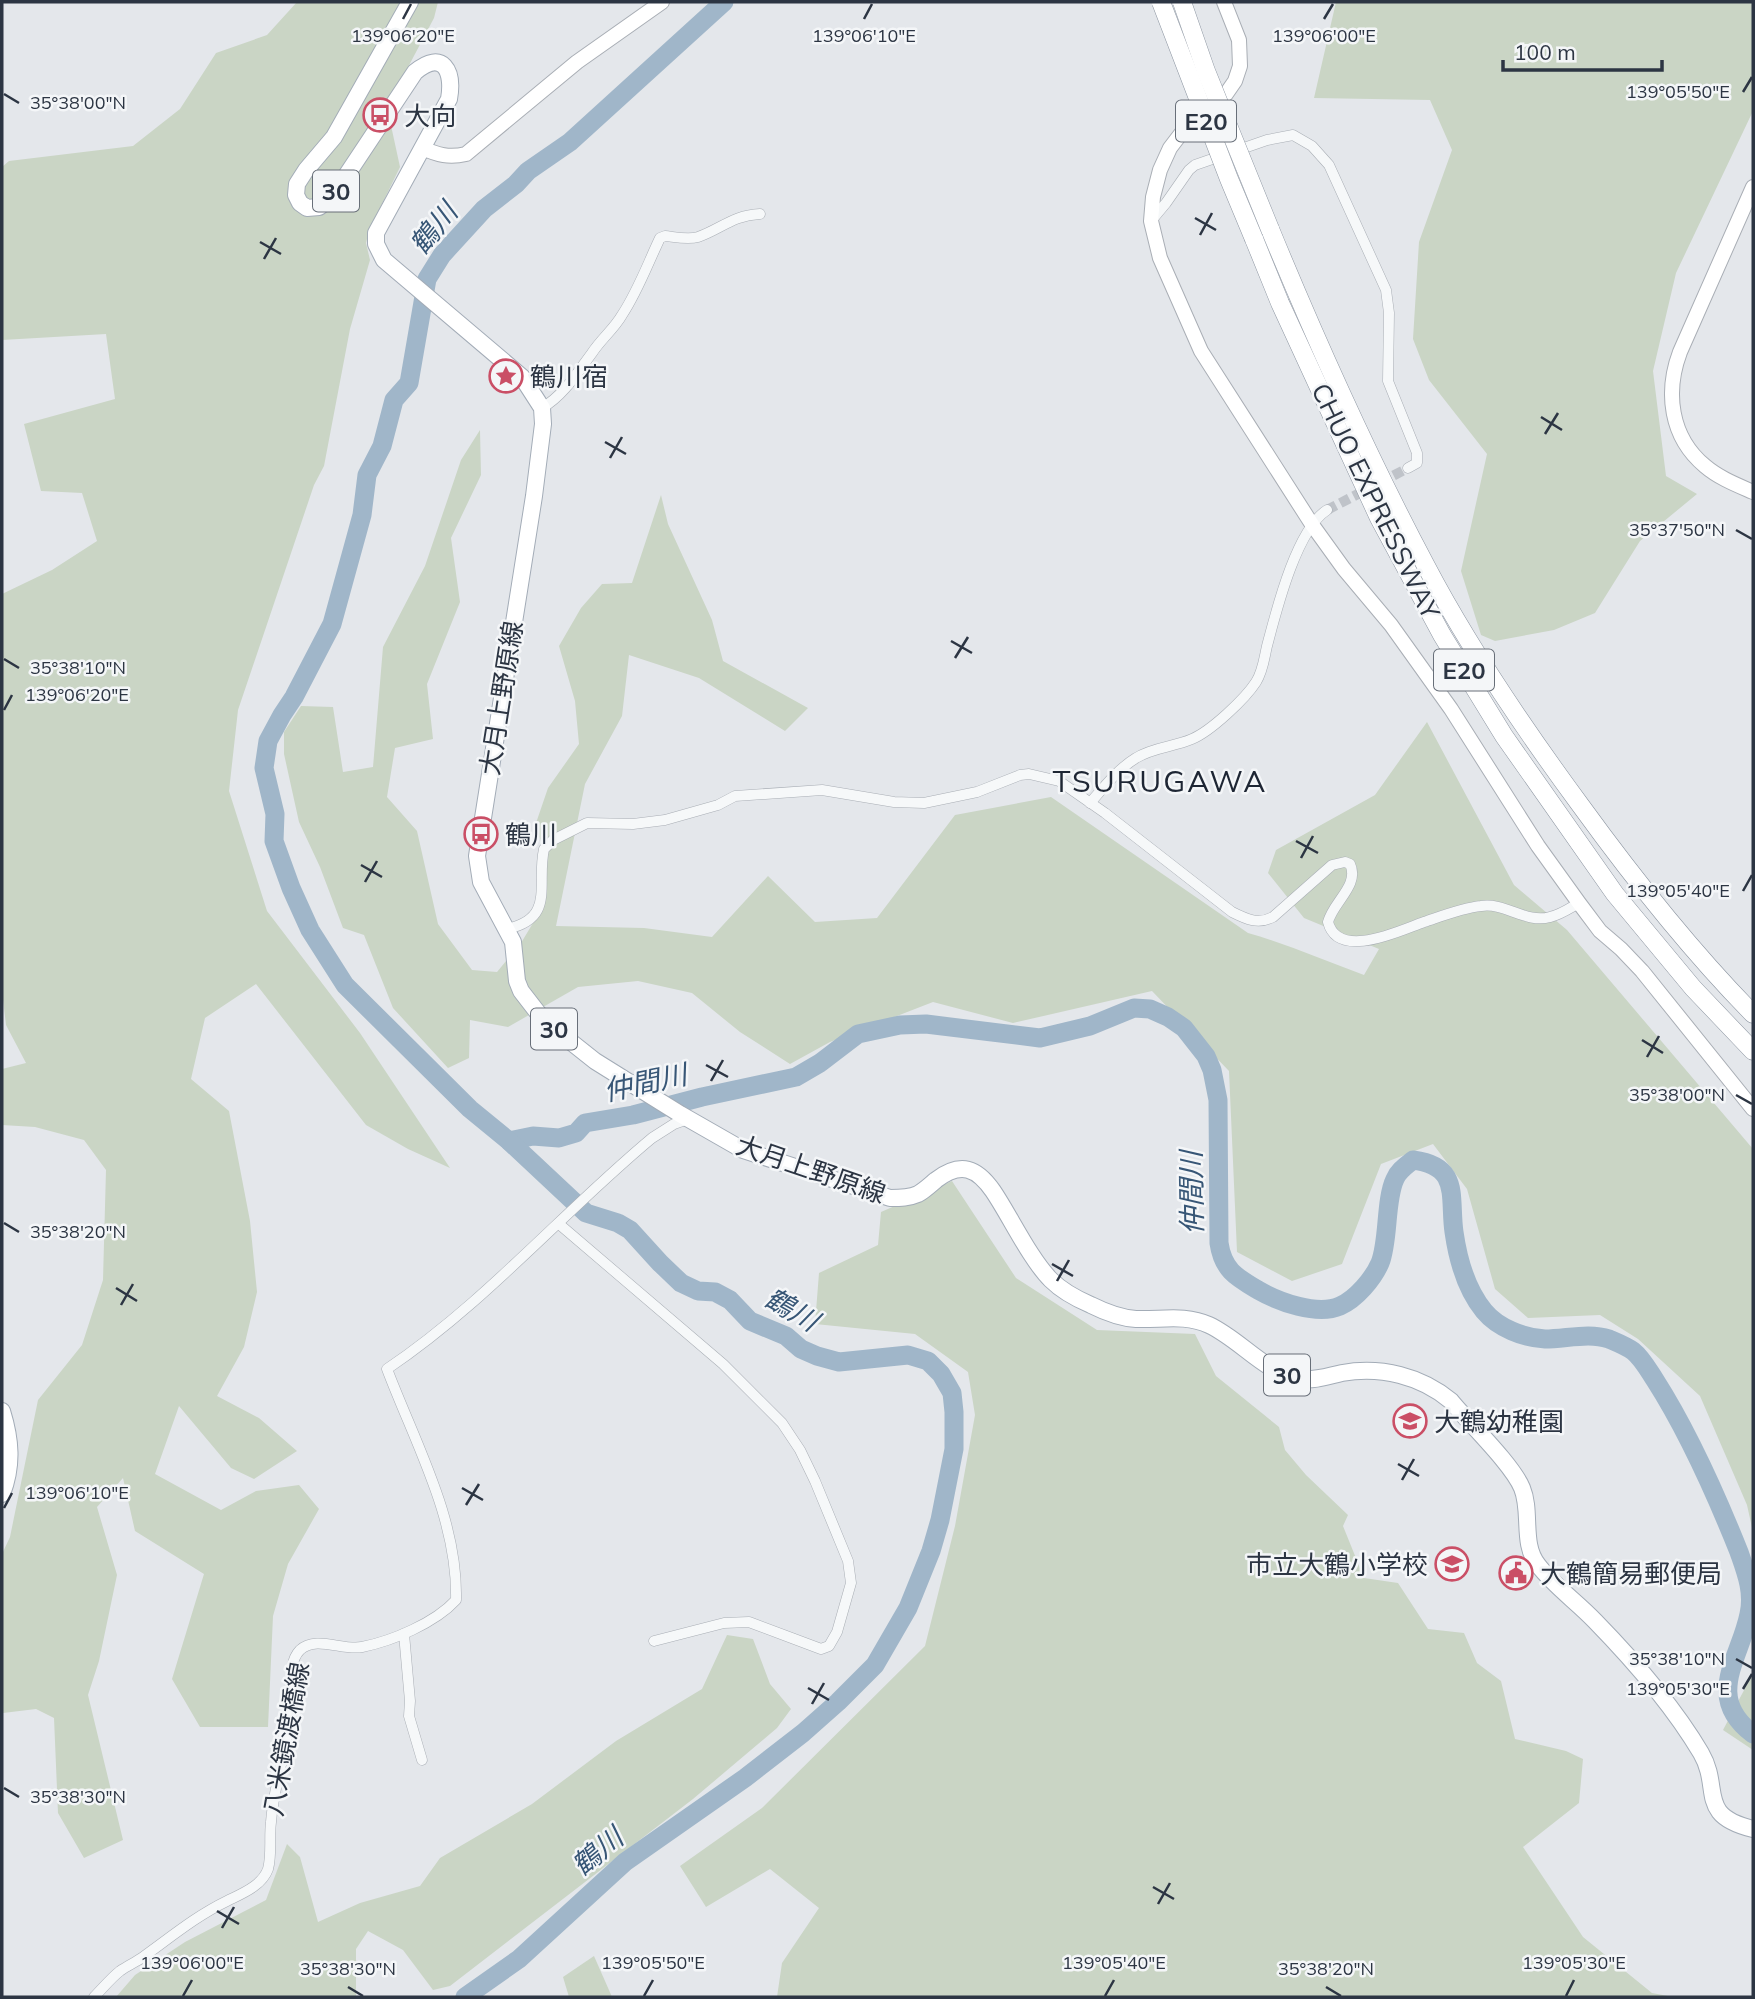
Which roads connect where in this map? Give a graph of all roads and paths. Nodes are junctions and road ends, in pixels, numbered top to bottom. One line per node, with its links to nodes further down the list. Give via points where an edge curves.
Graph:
1 (410, 2): 6 (main road, 30, via 334,137 297,184 296,195 307,208 319,207 332,197 415,72 434,62 450,71 452,85)
2 (662, 2): 6 (street, via 577,62 466,154 439,156)
3 (1161, 2): 10 (highway, CHUO EXPRESSWAY / E20, bridge, via 1228,179)
4 (1182, 2): 10 (highway, CHUO EXPRESSWAY / E20, bridge)
5 (1224, 2): 9 (street, via 1239,40 1240,66 1235,81 1170,148 1160,170)
6 (422, 148): 11 (main road, 30, via 376,233 376,244 384,260 522,377)
7 (1753, 187): 13 (street, via 1678,358 1671,399 1674,419 1689,451 1726,480)
8 (760, 214): 11 (street, via 733,219 697,237 660,238 614,328 569,385)
9 (1151, 221): 12 (street, via 1195,165 1293,135 1312,146 1329,165 1386,290 1388,381 1418,453 1417,463); 15 (street, via 1160,258 1201,351)
10 (1262, 234): 19 (highway, CHUO EXPRESSWAY / E20, via 1426,567 1522,724 1668,920); 20 (highway, CHUO EXPRESSWAY / E20, via 1280,303 1379,518 1442,635 1504,736 1615,894)
11 (542, 408): 18 (main road, 大月上野原線 / 30, via 534,496 477,856 481,882)
12 (1408, 468)
13 (1753, 492)
14 (1327, 510): 15 (street)
15 (1313, 526): 16 (street, via 1288,572 1254,686 1198,736 1131,762); 17 (street, via 1473,740)
16 (1090, 803): 17 (street, via 1232,912 1252,921 1273,917 1332,865 1345,862 1350,863 1350,884 1328,922 1335,934 1348,940 1390,936 1481,905 1542,918); 18 (street, via 1059,781 1029,774 924,803 822,790 735,796 650,823 587,823 544,849 542,898 536,913 523,926)
17 (1579, 903): 21 (street, via 1642,971)
18 (507, 929): 22 (main road, 大月上野原線 / 30, via 517,981 527,1000 574,1045)
19 (1753, 1014)
20 (1753, 1051)
21 (1753, 1109)
22 (684, 1116): 23 (street, via 642,1146); 29 (main road, 大月上野原線 / 30, via 743,1150 890,1198 916,1195 957,1169 975,1172 985,1178 1040,1268 1052,1282 1086,1303 1135,1319 1195,1319 1278,1371 1298,1378 1372,1370 1401,1375 1439,1391 1518,1480 1537,1564 1660,1692 1706,1762 1717,1810)
23 (559, 1224): 26 (street, 八米鏡渡橋線, via 425,1343 387,1369 429,1472 456,1583 456,1600 447,1609); 27 (street, via 723,1364 782,1423 815,1481 848,1561 851,1583 829,1646 821,1649 749,1622 724,1623)
24 (2, 1411): 25 (main road, via 11,1445)
25 (2, 1494)
26 (404, 1634): 28 (street, via 409,1716); 30 (street, 八米鏡渡橋線, via 360,1648 319,1643 299,1651 291,1675 288,1726 264,1878 173,1932 120,1971)
27 (654, 1641)
28 (422, 1759)
29 (1753, 1829)
30 (94, 1997)

